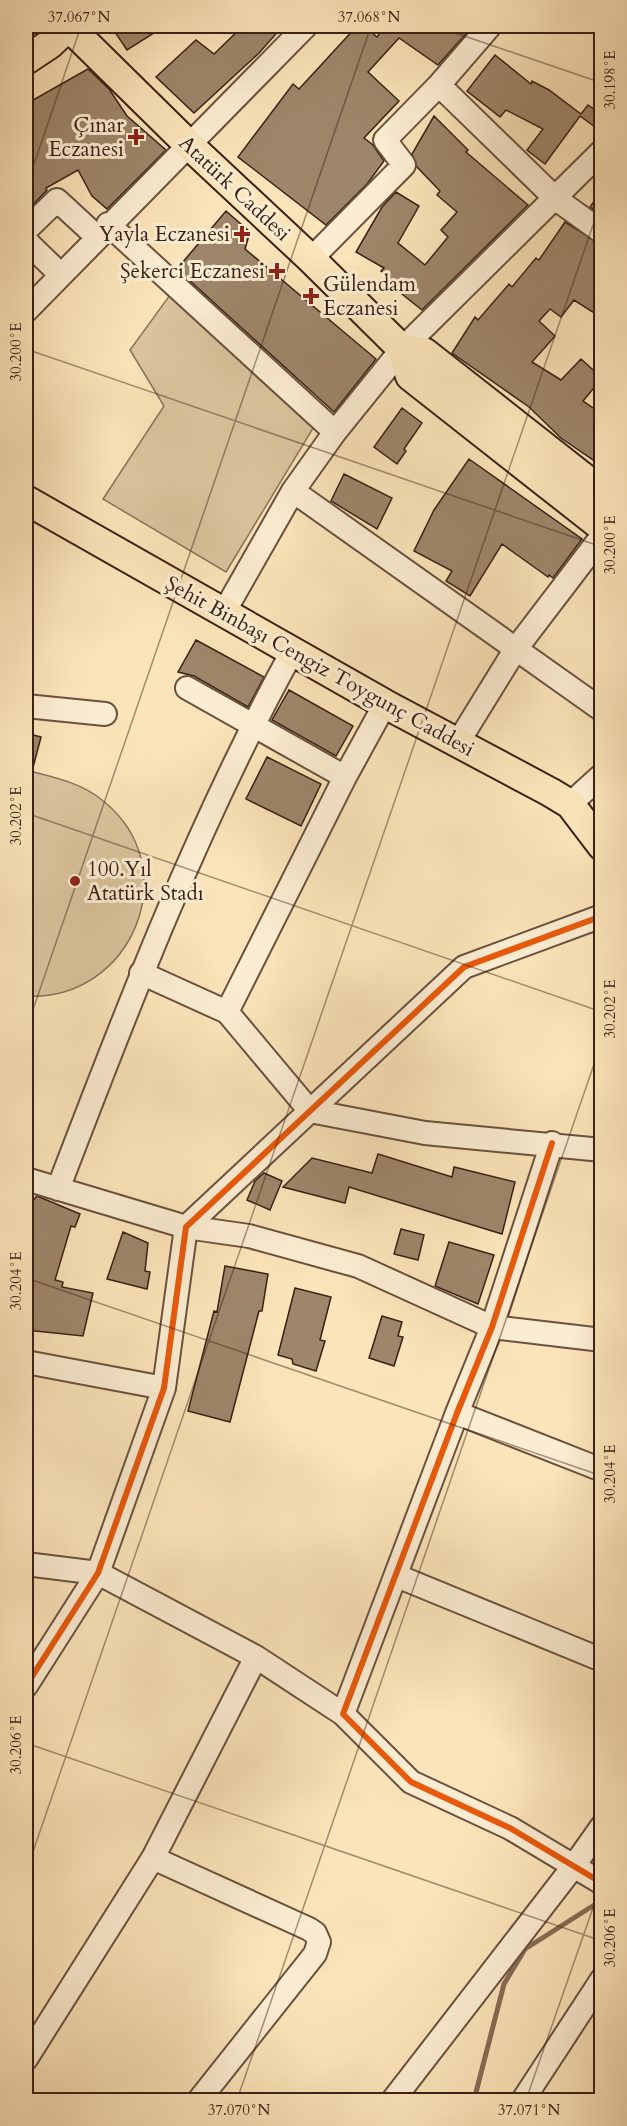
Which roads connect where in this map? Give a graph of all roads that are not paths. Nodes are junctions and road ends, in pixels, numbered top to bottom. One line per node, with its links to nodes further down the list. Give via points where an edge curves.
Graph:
1 (69, 26): 4 (main road); 6 (main road, Atatürk Caddesi)
2 (306, 26): 6 (street)
3 (490, 26): 5 (street)
4 (26, 60)
5 (439, 85): 8 (street); 13 (street, via 385,140 404,165)
6 (189, 145): 10 (street); 13 (main road, Atatürk Caddesi)
7 (602, 150): 8 (street)
8 (556, 199): 11 (street); 16 (street)
9 (26, 230): 10 (street, via 57,200)
10 (102, 230): 14 (street); 17 (street)
11 (602, 232)
12 (26, 241): 14 (street)
13 (311, 259): 16 (main road, Atatürk Caddesi)
14 (60, 274): 15 (street)
15 (26, 311)
16 (402, 349): 17 (street); 19 (main road, via 424,352); 21 (main road, via 410,376)
17 (335, 432): 18 (street)
18 (293, 491): 23 (street); 24 (street)
19 (602, 492)
20 (26, 500): 23 (main road, Şehit Binbaşı Cengiz Toygunç Caddesi)
21 (602, 527)
22 (602, 536): 24 (street)
23 (223, 614): 25 (main road, Şehit Binbaşı Cengiz Toygunç Caddesi)
24 (515, 650): 29 (street); 32 (street)
25 (292, 652): 27 (main road, Şehit Binbaşı Cengiz Toygunç Caddesi); 31 (street)
26 (187, 688): 31 (street)
27 (385, 704): 32 (main road, Şehit Binbaşı Cengiz Toygunç Caddesi); 34 (street)
28 (26, 706): 30 (street)
29 (602, 710)
30 (105, 714)
31 (252, 724): 34 (street); 38 (street)
32 (457, 744): 35 (main road, Şehit Binbaşı Cengiz Toygunç Caddesi)
33 (602, 775): 35 (street)
34 (345, 777): 39 (street)
35 (570, 804): 36 (main road, Şehit Binbaşı Cengiz Toygunç Caddesi)
36 (602, 846)
37 (602, 916): 40 (street, via 464,967)
38 (141, 973): 39 (street); 44 (street)
39 (227, 1012): 40 (street)
40 (310, 1111): 41 (street, via 425,1133); 46 (street)
41 (552, 1143): 42 (street); 47 (street)
42 (602, 1150)
43 (26, 1179): 44 (street)
44 (53, 1187): 45 (street); 46 (street)
45 (26, 1200)
46 (186, 1227): 47 (street, via 249,1236 358,1266); 50 (street)
47 (492, 1327): 48 (street); 51 (street)
48 (602, 1340)
49 (26, 1362): 50 (street)
50 (164, 1388): 54 (street)
51 (456, 1413): 52 (street); 55 (street)
52 (602, 1470)
53 (26, 1564): 54 (street)
54 (98, 1573): 56 (street); 58 (street)
55 (397, 1576): 57 (street); 59 (street)
56 (256, 1657): 59 (street); 61 (street)
57 (602, 1660)
58 (26, 1686)
59 (343, 1714): 62 (street, via 411,1782 510,1828)
60 (602, 1826): 62 (street)
61 (153, 1858): 65 (street); 66 (street, via 309,1929 319,1942 315,1954)
62 (573, 1867): 63 (street); 67 (street)
63 (598, 1881)
64 (602, 1979): 68 (street)
65 (26, 2059)
66 (199, 2100)
67 (393, 2100)
68 (523, 2100)

